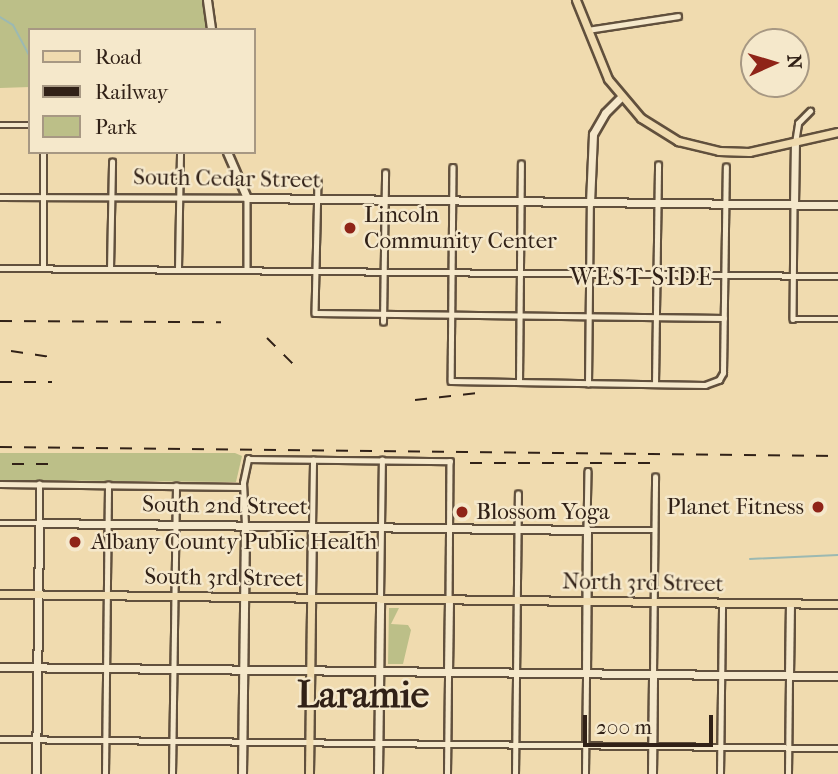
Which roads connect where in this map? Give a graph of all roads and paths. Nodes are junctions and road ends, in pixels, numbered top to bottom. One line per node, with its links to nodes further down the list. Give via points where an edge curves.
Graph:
1 (207, 0): 4 (street)
2 (576, 0): 5 (main road)
3 (678, 16): 5 (street)
4 (211, 28)
5 (587, 30): 6 (main road, via 599,64)
6 (621, 97): 11 (main road, via 649,124 689,145 740,153); 31 (street, via 593,134)
7 (810, 111): 11 (street, via 798,123)
8 (0, 125): 9 (street)
9 (28, 125)
10 (838, 132): 11 (main road)
11 (795, 144): 34 (street)
12 (43, 154): 23 (street)
13 (180, 154): 26 (street)
14 (228, 154): 25 (street)
15 (111, 162): 24 (street)
16 (522, 164): 30 (street)
17 (658, 166): 32 (street)
18 (453, 167): 29 (street)
19 (726, 167): 33 (street)
20 (385, 173): 28 (street)
21 (318, 181): 27 (street)
22 (0, 197): 23 (street, South Cedar Street)
23 (43, 197): 24 (street, South Cedar Street); 37 (street)
24 (111, 198): 26 (street, South Cedar Street); 38 (street)
25 (247, 198): 26 (street, South Cedar Street); 27 (street, South Cedar Street); 40 (street)
26 (179, 199): 39 (street)
27 (317, 200): 28 (street, South Cedar Street); 41 (street)
28 (384, 200): 29 (street, South Cedar Street); 42 (street)
29 (453, 201): 30 (street, South Cedar Street); 43 (street)
30 (521, 202): 31 (street, South Cedar Street); 44 (street)
31 (590, 203): 32 (street, South Cedar Street); 45 (street)
32 (657, 203): 33 (street, South Cedar Street); 46 (street)
33 (726, 204): 34 (street, South Cedar Street); 47 (street)
34 (794, 205): 35 (street, South Cedar Street); 48 (street)
35 (838, 205)
36 (0, 268): 37 (street)
37 (43, 268): 38 (street)
38 (110, 269): 39 (street)
39 (178, 270): 40 (street)
40 (247, 270): 41 (street)
41 (316, 271): 42 (street); 50 (street, via 315,313)
42 (384, 271): 43 (street); 50 (street)
43 (452, 272): 44 (street); 51 (street)
44 (520, 274): 45 (street); 52 (street)
45 (589, 274): 46 (street); 53 (street)
46 (656, 275): 47 (street); 54 (street)
47 (725, 276): 48 (street); 55 (street)
48 (793, 276): 49 (street); 56 (street, via 793,318)
49 (838, 276)
50 (383, 314): 51 (street); 57 (street)
51 (451, 315): 52 (street); 58 (street, via 451,381)
52 (519, 315): 53 (street); 58 (street)
53 (588, 316): 54 (street); 59 (street)
54 (656, 317): 55 (street); 60 (street)
55 (724, 318): 60 (street, via 719,380 705,385)
56 (838, 319)
57 (383, 322)
58 (519, 382): 59 (street)
59 (588, 384): 60 (street)
60 (655, 384)
61 (313, 460): 62 (street); 69 (street, via 248,459); 76 (street)
62 (382, 460): 77 (street); 78 (street, via 450,461)
63 (588, 471): 80 (street)
64 (655, 477): 81 (street)
65 (0, 484): 66 (street)
66 (39, 484): 67 (street); 72 (street)
67 (108, 485): 68 (street); 73 (street)
68 (176, 486): 69 (street); 74 (street)
69 (243, 486): 75 (street)
70 (518, 494): 79 (street)
71 (0, 523): 72 (street, South 2nd Street)
72 (39, 523): 73 (street, South 2nd Street); 83 (street)
73 (107, 524): 74 (street, South 2nd Street); 84 (street)
74 (175, 525): 75 (street, South 2nd Street); 85 (street)
75 (245, 526): 76 (street, South 2nd Street); 86 (street)
76 (312, 527): 77 (street, South 2nd Street); 87 (street)
77 (381, 527): 78 (street, South 2nd Street); 88 (street)
78 (449, 528): 79 (street, South 2nd Street); 89 (street)
79 (518, 529): 80 (street, South 2nd Street); 90 (street)
80 (587, 530): 81 (street); 91 (street)
81 (655, 530): 92 (street)
82 (0, 594): 83 (main road, South 3rd Street)
83 (38, 595): 84 (main road, South 3rd Street); 97 (street)
84 (107, 596): 85 (main road, South 3rd Street); 98 (street)
85 (175, 596): 86 (main road, South 3rd Street); 99 (street)
86 (244, 597): 87 (main road, South 3rd Street); 100 (street)
87 (311, 598): 88 (main road, South 3rd Street); 101 (main road)
88 (380, 599): 89 (main road, South 3rd Street); 102 (street)
89 (449, 600): 90 (main road, North 3rd Street); 103 (street)
90 (517, 600): 91 (main road, North 3rd Street); 104 (street)
91 (587, 601): 92 (main road, North 3rd Street); 105 (street)
92 (654, 602): 93 (main road, North 3rd Street); 106 (street)
93 (722, 603): 94 (main road, North 3rd Street); 107 (street)
94 (790, 604): 95 (main road, North 3rd Street); 108 (street)
95 (838, 604)
96 (0, 667): 97 (street)
97 (37, 667): 98 (street); 111 (street)
98 (106, 668): 99 (street); 112 (street)
99 (174, 668): 100 (street); 113 (street)
100 (243, 669): 101 (street); 114 (street)
101 (310, 670): 102 (street); 115 (main road)
102 (379, 671): 103 (street); 116 (street)
103 (448, 671): 104 (street); 117 (street)
104 (516, 672): 105 (street); 118 (street)
105 (586, 673): 106 (street); 119 (street)
106 (653, 674): 107 (street); 120 (street)
107 (722, 675): 108 (street); 121 (street)
108 (789, 676): 109 (street); 122 (street)
109 (838, 676)
110 (0, 739): 111 (street)
111 (37, 739): 112 (street); 124 (street)
112 (105, 740): 113 (street); 125 (street)
113 (173, 740): 114 (street); 126 (street)
114 (242, 741): 115 (street); 127 (street)
115 (309, 742): 116 (street); 128 (main road)
116 (378, 743): 117 (street); 129 (street)
117 (447, 743): 118 (street); 130 (street)
118 (516, 744): 119 (street); 131 (street)
119 (585, 745): 120 (street); 132 (street)
120 (652, 746): 121 (street); 133 (street)
121 (721, 747): 122 (street); 134 (street)
122 (789, 747): 123 (street); 135 (street)
123 (838, 748)
124 (36, 774)
125 (105, 774)
126 (173, 774)
127 (242, 774)
128 (309, 774)
129 (378, 774)
130 (447, 774)
131 (515, 774)
132 (585, 774)
133 (652, 774)
134 (720, 774)
135 (788, 774)

